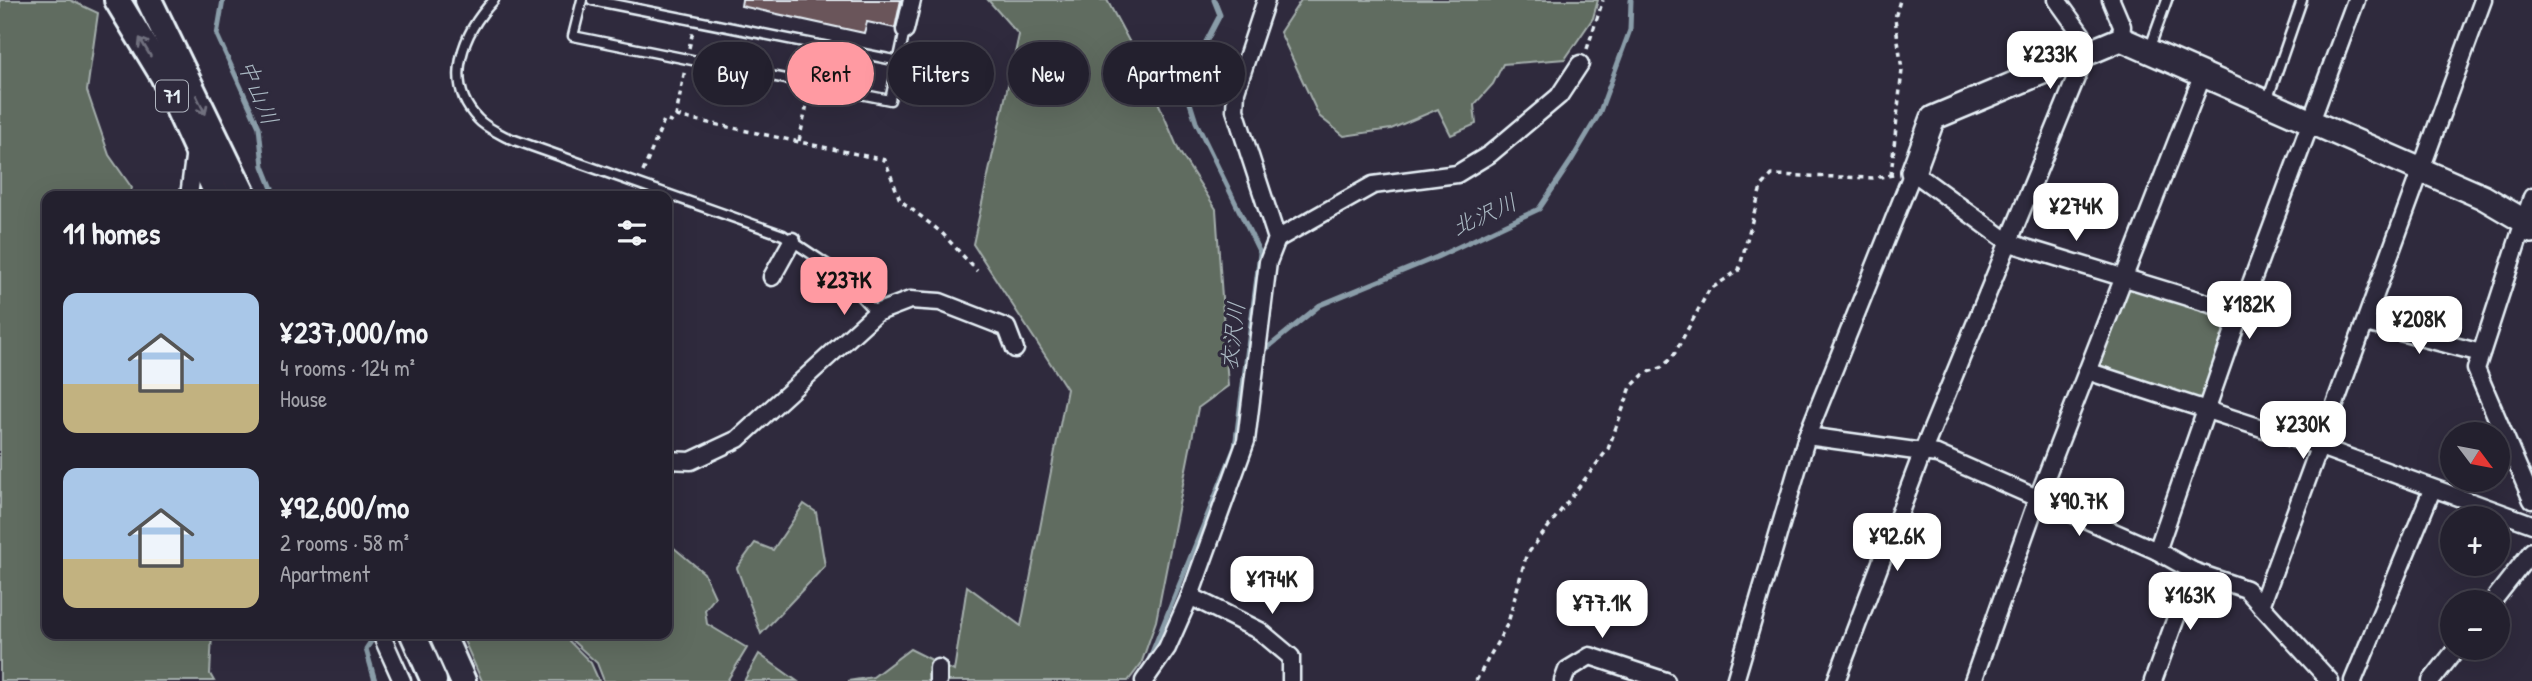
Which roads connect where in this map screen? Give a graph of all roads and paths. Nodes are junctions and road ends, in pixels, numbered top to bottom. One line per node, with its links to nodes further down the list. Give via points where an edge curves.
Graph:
1 (117, 0): 32 (main road, 71, one-way to 1, via 163,76)
2 (149, 0): 38 (main road, 71, one-way to 38)
3 (481, 0): 17 (lane)
4 (494, 0): 17 (lane)
5 (582, 0): 24 (lane, via 573,36)
6 (592, 0): 18 (lane)
7 (912, 0): 19 (street)
8 (1266, 0): 43 (street, via 1236,91 1235,110)
9 (1603, 0): 26 (path)
10 (1900, 0): 34 (path, via 1895,18 1902,70)
11 (2057, 0): 23 (street, via 2082,35)
12 (2111, 0): 20 (street, via 2122,26)
13 (2166, 0): 22 (lane)
14 (2302, 0): 29 (lane)
15 (2356, 0): 31 (street)
16 (2483, 0): 33 (street)
17 (485, 9): 35 (lane, via 463,47 459,75 463,96 478,120 506,137)
18 (695, 20): 24 (path); 25 (lane)
19 (905, 30): 21 (lane)
20 (2121, 38): 22 (street); 23 (street)
21 (903, 42)
22 (2148, 50): 27 (street)
23 (2087, 51): 34 (street, via 1933,118); 45 (street)
24 (687, 59): 28 (lane); 30 (path)
25 (888, 59)
26 (1580, 64): 43 (street, via 1559,96 1490,154 1457,174 1373,185)
27 (2203, 74): 29 (street); 48 (street)
28 (888, 100)
29 (2267, 101): 31 (street)
30 (676, 116): 35 (path, via 671,122 664,120); 46 (path, via 885,160 900,200 942,233)
31 (2312, 121): 33 (street); 50 (street)
32 (195, 146): 36 (street); 37 (main road, 71)
33 (2422, 170): 42 (street, via 2483,197); 51 (street)
34 (1902, 174): 45 (street); 56 (street); 79 (path, via 1873,178 1772,175 1761,187 1739,270 1709,290 1672,358 1631,387 1608,449 1526,556 1508,623)
35 (638, 184): 39 (lane)
36 (190, 191)
37 (216, 191)
38 (242, 191)
39 (658, 191)
40 (672, 196): 44 (lane)
41 (2532, 197): 42 (street)
42 (2528, 226): 53 (street)
43 (1277, 239): 68 (street, via 1268,262 1247,441)
44 (792, 241): 47 (street); 49 (lane, via 837,271)
45 (2010, 243): 48 (street); 58 (street)
46 (977, 271)
47 (772, 277)
48 (2124, 277): 50 (street); 54 (street)
49 (876, 313): 52 (street, via 910,300 940,302 1007,328); 59 (street, via 738,439 691,461)
50 (2240, 313): 55 (street)
51 (2366, 323): 53 (street); 57 (street)
52 (1014, 349)
53 (2481, 353): 62 (street, via 2476,369)
54 (2087, 371): 55 (street); 61 (street)
55 (2205, 411): 57 (street); 64 (street)
56 (1807, 436): 58 (street); 82 (street)
57 (2320, 447): 60 (street); 69 (street)
58 (1923, 451): 61 (street); 83 (street)
59 (672, 460)
60 (2432, 490): 63 (street); 87 (street)
61 (2037, 500): 64 (street); 84 (street)
62 (2532, 500)
63 (2532, 524)
64 (2157, 551): 66 (street)
65 (2532, 551): 67 (street)
66 (2193, 571): 69 (street, via 2246,589); 85 (street)
67 (2501, 590)
68 (1190, 596): 77 (street, via 1167,648); 78 (street, via 1261,631 1292,657)
69 (2261, 606): 86 (street)
70 (383, 639): 74 (street)
71 (415, 639): 75 (main road)
72 (444, 639): 76 (main road)
73 (2448, 660): 88 (street)
74 (402, 681)
75 (434, 681)
76 (463, 681)
77 (1144, 681)
78 (1291, 681)
79 (1476, 681)
80 (1563, 681): 81 (street, via 1567,670 1590,656)
81 (1665, 681)
82 (1735, 681)
83 (1836, 681)
84 (1973, 681)
85 (2152, 681)
86 (2330, 681)
87 (2353, 681)
88 (2431, 681)

